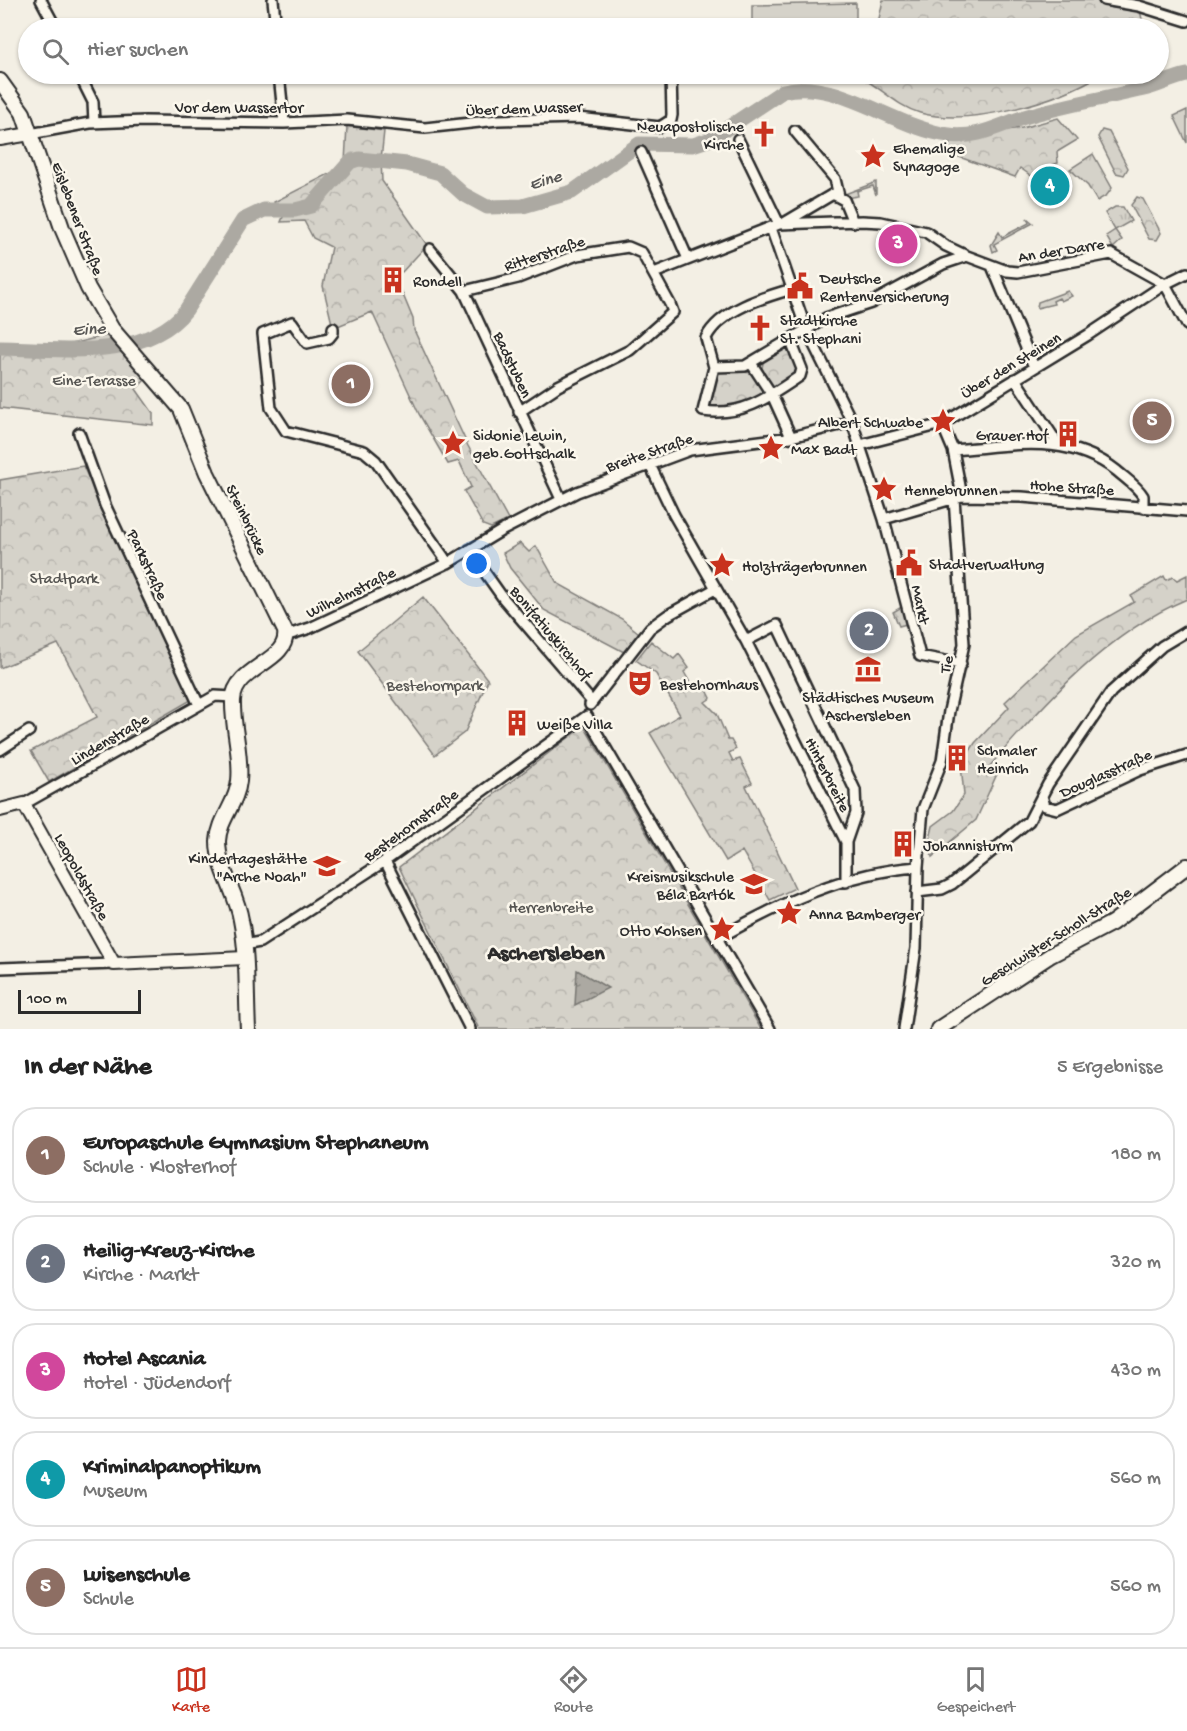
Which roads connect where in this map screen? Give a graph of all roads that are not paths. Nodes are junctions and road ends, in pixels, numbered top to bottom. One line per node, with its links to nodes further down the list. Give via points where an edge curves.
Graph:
1 (41, 0): 5 (street)
2 (273, 0): 6 (street)
3 (1104, 0): 4 (street)
4 (1139, 3): 7 (street)
5 (51, 18)
6 (275, 18)
7 (1187, 21)
8 (0, 81): 16 (main road, Eislebener Straße, via 20,108)
9 (84, 84): 12 (street, via 93,102)
10 (280, 84): 13 (street)
11 (671, 84): 14 (street, Über dem Wasser, via 671,120 660,127 578,118)
12 (94, 123): 13 (street, Vor dem Wassertor); 16 (street, Vor dem Wassertor)
13 (284, 123): 14 (street, Vor dem Wassertor, via 347,120 404,127)
14 (448, 126)
15 (795, 131): 20 (street, via 835,178)
16 (30, 134): 17 (street); 42 (main road, Eislebener Straße, via 74,259 116,333)
17 (0, 139)
18 (738, 140): 22 (street, Markt)
19 (641, 152): 25 (street)
20 (839, 196): 21 (street); 22 (street, via 833,194)
21 (857, 222): 22 (street); 24 (street, An der Darre, via 881,222 926,232)
22 (777, 225): 25 (street); 30 (street, Markt)
23 (430, 249): 31 (street, Badstuben)
24 (967, 256): 26 (street, An der Darre); 34 (street, via 943,264 871,303)
25 (688, 259): 27 (street)
26 (992, 266): 29 (street, An der Darre, via 1018,272 1111,254); 38 (street)
27 (654, 273): 31 (street, Ritterstraße, via 642,253 634,248 577,255 510,280); 41 (street, via 673,312 630,350 558,386)
28 (1187, 273): 29 (street, Über den Steinen)
29 (1165, 284): 32 (street); 38 (street, Über den Steinen)
30 (792, 290): 34 (street, Markt); 37 (street, via 732,313 710,330 706,338)
31 (464, 291): 41 (street, Badstuben)
32 (1187, 325)
33 (333, 328): 58 (street, via 329,338 307,343 292,322 263,334 270,402 286,431 369,454 394,483)
34 (806, 328): 35 (street); 43 (street, Markt)
35 (790, 339): 36 (street); 40 (street, via 802,374)
36 (752, 363): 37 (street); 40 (street)
37 (714, 367): 40 (street, via 704,411 731,412)
38 (1034, 367): 39 (street, Über den Steinen)
39 (1015, 379): 44 (street, Über den Steinen); 47 (street)
40 (772, 395): 46 (street)
41 (519, 412): 52 (street, Badstuben)
42 (184, 416): 61 (main road, Steinbrücke)
43 (852, 422): 46 (street, Breite Straße); 48 (street, Markt)
44 (942, 424): 48 (street, Über den Steinen); 49 (street, Tie)
45 (80, 433): 66 (street, Parkstraße, via 105,505)
46 (791, 437): 50 (street, Breite Straße, via 698,448)
47 (1058, 444): 49 (street); 53 (street, via 1103,460 1141,493)
48 (860, 445): 55 (street, Markt)
49 (953, 450): 51 (street, Tie)
50 (650, 465): 52 (street, Breite Straße); 59 (street, Hinterbreite)
51 (958, 497): 53 (street, Hohe Straße); 55 (street); 63 (street, Tie, via 964,621)
52 (561, 499): 56 (street, Breite Straße)
53 (1143, 508): 54 (street, Hohe Straße)
54 (1187, 511)
55 (884, 519): 63 (street, Markt, via 920,656)
56 (501, 531): 57 (street, Wilhelmstraße)
57 (469, 550): 58 (street, Wilhelmstraße); 65 (street, Bonifatiuskirchhof, via 503,598)
58 (448, 563): 61 (street, Wilhelmstraße)
59 (715, 589): 62 (street, Hinterbreite); 65 (street, via 658,621)
60 (1187, 631): 71 (street, via 1162,646 1111,692)
61 (285, 636): 64 (main road, via 280,649 239,681)
62 (746, 641): 74 (street, Hinterbreite); 74 (street, via 777,625 855,790 856,813)
63 (961, 663): 77 (street, Tie, via 942,761 923,809)
64 (233, 697): 66 (street, Lindenstraße, via 215,696); 81 (main road, via 239,780 218,840 221,861 241,917)
65 (592, 702): 67 (street)
66 (199, 705): 72 (street, Lindenstraße)
67 (587, 716): 75 (street, Bestehornstraße); 80 (street)
68 (29, 731): 69 (street)
69 (0, 750)
70 (1187, 755): 71 (street, Douglasstraße, via 1140,770 1057,810 1045,806)
71 (1042, 796): 79 (street, via 1024,826 961,878 942,889)
72 (24, 804): 73 (street, Lindenstraße); 82 (street, Leopoldstraße)
73 (0, 810)
74 (846, 842): 78 (street, Hinterbreite)
75 (385, 861): 81 (street, Bestehornstraße); 85 (street)
76 (1187, 866): 88 (main road, Geschwister-Scholl-Straße, via 1112,922 1051,955)
77 (918, 867): 78 (street, via 894,868); 79 (street, Tie)
78 (846, 882): 80 (street, via 785,902)
79 (917, 892): 87 (street, Tie, via 915,965)
80 (717, 939): 86 (street)
81 (244, 952): 82 (street); 84 (main road)
82 (114, 964): 83 (street)
83 (0, 968)
84 (248, 1029)
85 (470, 1029)
86 (771, 1029)
87 (904, 1029)
88 (938, 1029)

